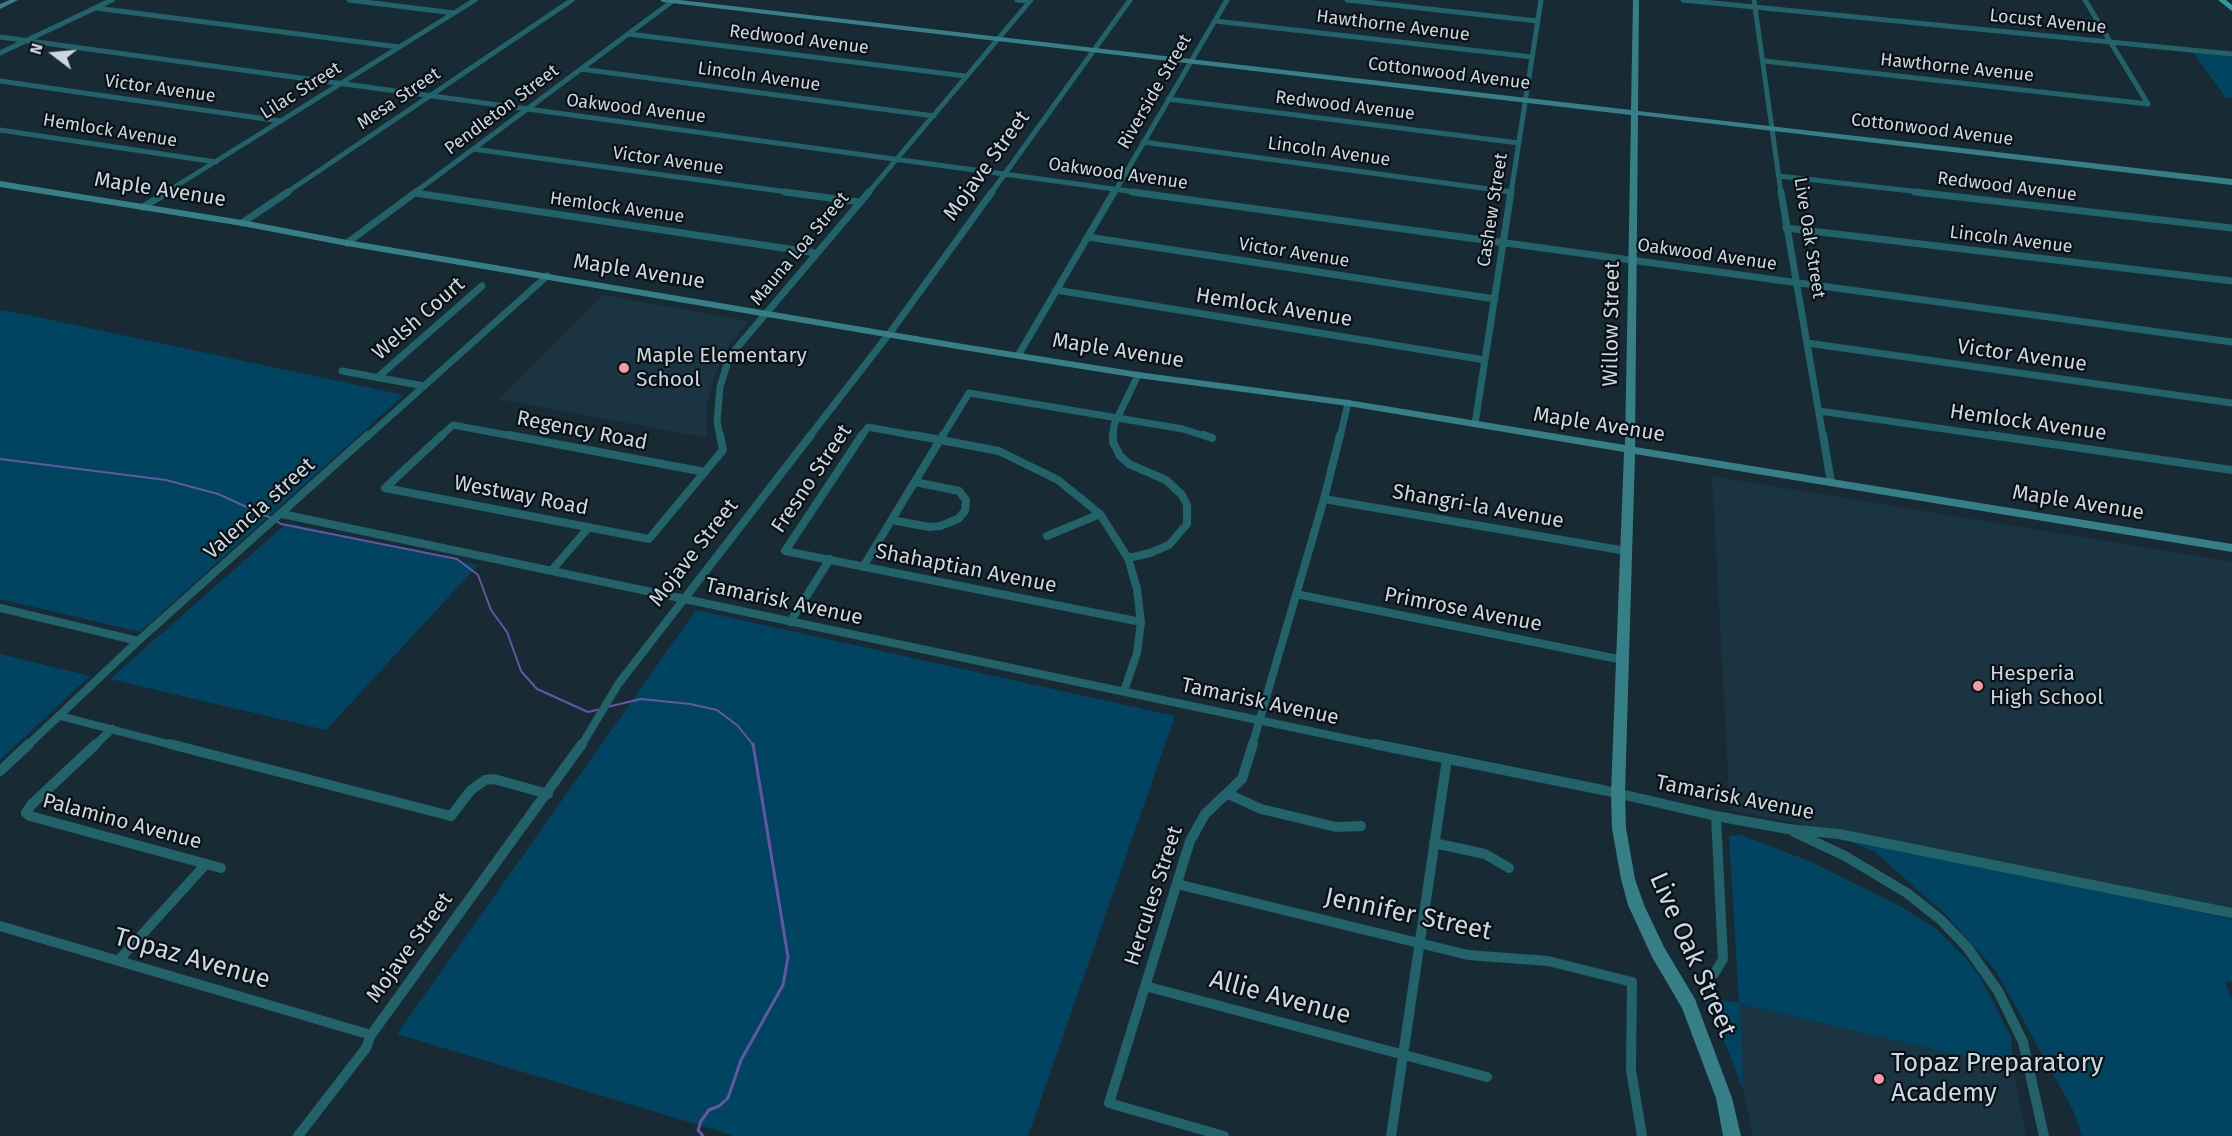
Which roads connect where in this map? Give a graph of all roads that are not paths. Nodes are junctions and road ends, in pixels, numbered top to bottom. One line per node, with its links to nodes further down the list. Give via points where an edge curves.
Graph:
1 (15, 0): 19 (street)
2 (112, 0): 20 (street)
3 (349, 0): 22 (street)
4 (475, 0): 22 (street, Lilac Street)
5 (572, 0): 41 (street, Mesa Street)
6 (663, 0): 16 (street, Cottonwood Avenue)
7 (1017, 0): 17 (street)
8 (1130, 0): 31 (street, Mojave Street)
9 (1227, 0): 23 (street, Riverside Street)
10 (1347, 0): 24 (street)
11 (1541, 0): 24 (street, Cashew Street)
12 (1636, 0): 45 (street, Willow Street)
13 (1683, 0): 18 (street, Locust Avenue)
14 (2085, 0): 29 (street)
15 (2222, 0): 21 (main road)
16 (673, 1): 25 (street, Pendleton Street); 27 (street, Cottonwood Avenue)
17 (1030, 1): 27 (street, Mauna Loa Street)
18 (1755, 4): 29 (street, Locust Avenue); 36 (street, Live Oak Street)
19 (0, 7)
20 (96, 8): 28 (street); 30 (street)
21 (2232, 9)
22 (454, 13): 30 (street, Lilac Street)
23 (1215, 21): 34 (street, Hawthorne Avenue); 35 (street, Riverside Street)
24 (1538, 21): 34 (street, Cashew Street)
25 (629, 34): 37 (street, Pendleton Street); 38 (street, Redwood Avenue)
26 (0, 37): 28 (street, Oakwood Avenue)
27 (999, 39): 31 (street, Cottonwood Avenue); 38 (street, Mauna Loa Street)
28 (26, 41): 32 (street); 40 (street, Oakwood Avenue)
29 (2111, 42): 33 (street, Locust Avenue); 36 (street, Hawthorne Avenue, via 2148,104)
30 (399, 47): 40 (street, Lilac Street)
31 (1095, 50): 35 (street, Cottonwood Avenue); 55 (street, Mojave Street)
32 (0, 53)
33 (2232, 54)
34 (1532, 57): 43 (street, Cashew Street)
35 (1191, 61): 42 (street, Riverside Street); 43 (street, Cottonwood Avenue)
36 (1764, 61): 49 (street, Live Oak Street)
37 (581, 69): 44 (street, Pendleton Street); 46 (street, Lincoln Avenue)
38 (965, 76): 46 (street, Mauna Loa Street)
39 (0, 81): 47 (street, Victor Avenue)
40 (341, 83): 41 (street, Oakwood Avenue); 47 (street, Lilac Street)
41 (430, 96): 44 (street, Oakwood Avenue); 64 (street, Mesa Street)
42 (1168, 99): 50 (street, Riverside Street); 51 (street, Redwood Avenue)
43 (1525, 100): 45 (street, Cottonwood Avenue); 51 (street, Cashew Street)
44 (526, 110): 52 (street, Pendleton Street); 53 (street, Oakwood Avenue)
45 (1635, 112): 49 (street, Cottonwood Avenue); 71 (street, Willow Street)
46 (934, 116): 53 (street, Mauna Loa Street)
47 (280, 121): 54 (street, Lilac Street)
48 (0, 129): 54 (street, Hemlock Avenue)
49 (1774, 129): 56 (street, Live Oak Street); 57 (street, Cottonwood Avenue)
50 (1143, 142): 59 (street, Riverside Street); 60 (street, Lincoln Avenue)
51 (1518, 143): 60 (street, Cashew Street)
52 (473, 149): 61 (street, Pendleton Street); 62 (street, Victor Avenue)
53 (897, 158): 55 (street, Oakwood Avenue); 62 (street, Mauna Loa Street)
54 (216, 162): 63 (street, Lilac Street)
55 (1005, 174): 59 (street, Oakwood Avenue); 79 (street, Mojave Street)
56 (1779, 176): 65 (street, Live Oak Street); 66 (street, Redwood Avenue)
57 (2232, 182)
58 (0, 184): 63 (street, Maple Avenue)
59 (1116, 189): 67 (street, Riverside Street); 68 (street, Oakwood Avenue)
60 (1511, 192): 68 (street, Cashew Street)
61 (415, 193): 69 (street, Pendleton Street); 70 (street, Hemlock Avenue)
62 (860, 202): 70 (street, Mauna Loa Street)
63 (143, 207): 64 (street, Maple Avenue)
64 (242, 223): 69 (street, Maple Avenue)
65 (1786, 228): 73 (street, Lincoln Avenue); 74 (street, Live Oak Street)
66 (2232, 228)
67 (1088, 237): 76 (street, Riverside Street); 77 (street, Victor Avenue)
68 (1503, 241): 71 (street, Oakwood Avenue); 77 (street, Cashew Street)
69 (347, 243): 72 (street, Maple Avenue)
70 (816, 253): 78 (street, Mauna Loa Street)
71 (1633, 260): 74 (street, Oakwood Avenue); 95 (street, Willow Street)
72 (548, 276): 78 (street, Maple Avenue); 87 (street, Valencia street)
73 (2232, 281)
74 (1797, 282): 80 (street, Oakwood Avenue); 81 (street, Live Oak Street)
75 (483, 286): 86 (street, Welsh Court)
76 (1056, 290): 82 (street, Riverside Street); 83 (street, Hemlock Avenue)
77 (1495, 299): 83 (street, Cashew Street)
78 (765, 313): 79 (street, Maple Avenue); 97 (street, Mauna Loa Street, via 727,364 717,422 723,450)
79 (889, 334): 82 (street, Maple Avenue); 116 (street, Mojave Street)
80 (2232, 342)
81 (1807, 343): 89 (street, Victor Avenue); 90 (street, Live Oak Street)
82 (1019, 354): 85 (street, Maple Avenue)
83 (1485, 360): 92 (street, Cashew Street)
84 (342, 371): 86 (street)
85 (1138, 375): 88 (street, Maple Avenue); 91 (street)
86 (378, 377): 87 (street)
87 (424, 386): 102 (street, Valencia street)
88 (1348, 403): 92 (street, Maple Avenue); 101 (street, Hercules Street)
89 (2232, 403)
90 (1819, 411): 96 (street, Hemlock Avenue); 99 (street, Live Oak Street)
91 (1117, 419): 93 (street, via 1183,429); 94 (street, via 969,393); 111 (street, via 1113,442 1120,456 1166,480 1182,495 1188,516 1182,532 1169,545)
92 (1475, 424): 95 (street, Maple Avenue)
93 (1212, 438)
94 (940, 439): 98 (street); 103 (street, via 999,451 1058,480); 109 (street, Fresno Street, via 868,427)
95 (1629, 450): 99 (street, Maple Avenue); 110 (street, Willow Street)
96 (2232, 470)
97 (705, 472): 100 (street, Regency Road, via 453,425); 107 (street, Mauna Loa Street)
98 (915, 482): 104 (street); 104 (street, via 959,491 966,500 965,511 958,519 940,526)
99 (1831, 482): 108 (street, Maple Avenue)
100 (385, 488): 105 (street, Westway Road)
101 (1324, 498): 110 (street, Shangri-la Avenue); 115 (street, Hercules Street)
102 (282, 514): 114 (street, Tamarisk Avenue); 120 (street, Valencia street)
103 (1100, 514): 106 (street); 111 (street)
104 (892, 520): 113 (street)
105 (589, 527): 107 (street, Westway Road); 114 (street)
106 (1047, 536)
107 (650, 539)
108 (2232, 548)
109 (785, 551): 112 (street, Shahaptian Avenue)
110 (1626, 551): 121 (street, Willow Street)
111 (1128, 558): 119 (street)
112 (830, 560): 113 (street, Shahaptian Avenue); 118 (street)
113 (863, 567): 119 (street, Shahaptian Avenue)
114 (552, 570): 116 (street, Tamarisk Avenue)
115 (1296, 594): 121 (street, Primrose Avenue); 124 (street, Hercules Street)
116 (682, 600): 118 (street, Tamarisk Avenue); 129 (street, Mojave Street, via 619,683 596,726)
117 (0, 608): 120 (street)
118 (790, 622): 122 (street, Tamarisk Avenue)
119 (1141, 622): 122 (street, via 1137,653)
120 (138, 641): 123 (street, Valencia street)
121 (1623, 660): 128 (street, Willow Street)
122 (1124, 691): 124 (street, Tamarisk Avenue)
123 (60, 716): 125 (street); 127 (street, Valencia street)
124 (1258, 721): 126 (street, Tamarisk Avenue); 130 (street, Hercules Street, via 1242,779)
125 (112, 729): 129 (street, via 451,816 471,790 485,780); 135 (street, Palamino Avenue, via 26,813)
126 (1447, 759): 128 (street, Tamarisk Avenue); 134 (street)
127 (0, 771)
128 (1618, 793): 131 (street, Tamarisk Avenue); 152 (street, Live Oak Street, via 1628,879 1658,952 1689,1004 1706,1046)
129 (548, 794): 145 (street, Mojave Street)
130 (1228, 794): 132 (street, via 1262,809 1336,827); 138 (street, Hercules Street, via 1197,825)
131 (1716, 816): 133 (street, Tamarisk Avenue); 143 (street, via 1723,959)
132 (1361, 826)
133 (1788, 829): 139 (street, Tamarisk Avenue, via 1839,834); 153 (street, via 1845,856 1907,893 1967,947 1998,991 2023,1042)
134 (1434, 843): 137 (street, via 1485,854); 141 (street)
135 (206, 864): 136 (street, Palamino Avenue); 142 (street)
136 (221, 868)
137 (1509, 868)
138 (1177, 884): 141 (street, Jennifer Street); 144 (street, Hercules Street)
139 (2232, 913)
140 (0, 926): 142 (street, Topaz Avenue)
141 (1420, 944): 146 (street); 151 (street, Jennifer Street, via 1467,955 1548,961 1632,982 1631,1070)
142 (118, 961): 145 (street, Topaz Avenue)
143 (1714, 974)
144 (1146, 986): 146 (street, Allie Avenue); 149 (street, Hercules Street, via 1109,1103)
145 (371, 1035): 148 (street, Mojave Street, via 366,1048)
146 (1403, 1055): 147 (street, Allie Avenue); 150 (street)
147 (1487, 1077)
148 (298, 1136)
149 (1224, 1136)
150 (1391, 1136)
151 (1642, 1136)
152 (1732, 1136)
153 (2044, 1136)

